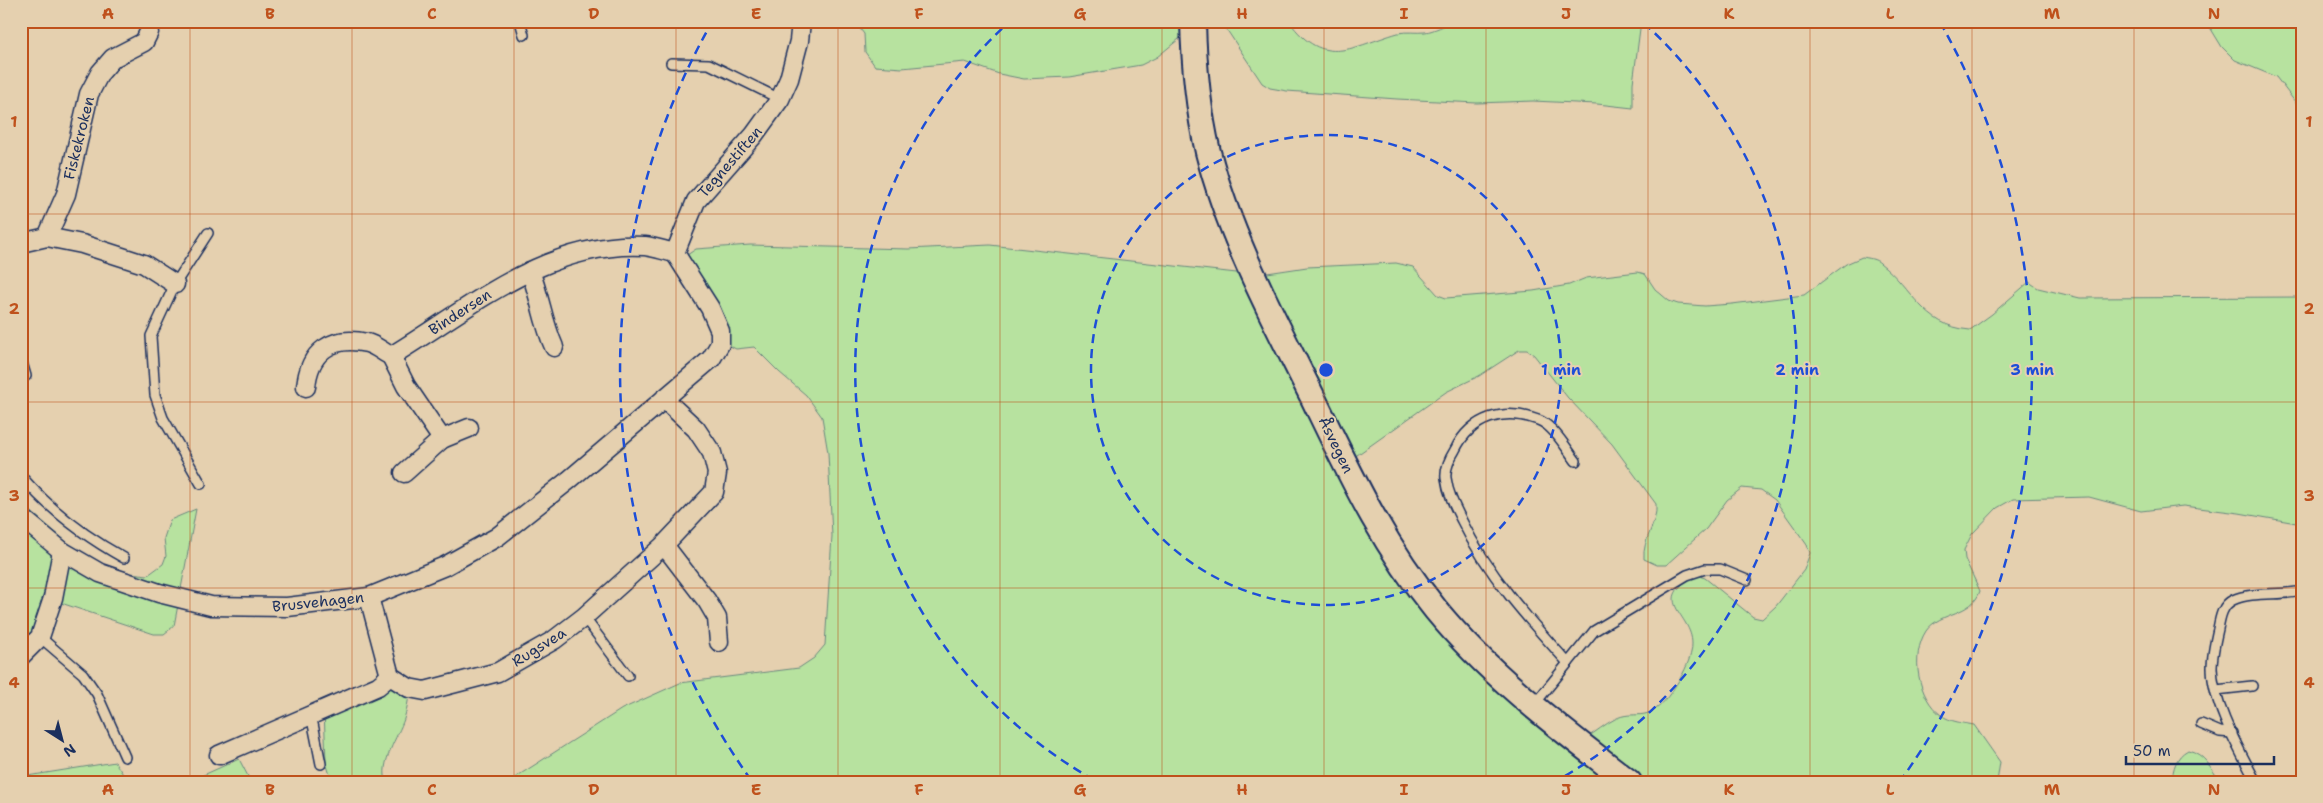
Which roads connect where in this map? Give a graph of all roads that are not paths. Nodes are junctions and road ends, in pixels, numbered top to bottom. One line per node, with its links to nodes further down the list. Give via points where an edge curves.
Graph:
1 (520, 21): 5 (lane)
2 (801, 21): 7 (street, Tegnestiften, via 789,79)
3 (1193, 21): 42 (main road, Åsvegen, via 1195,72 1208,151 1227,212 1350,475 1372,518 1436,610 1488,667)
4 (149, 26): 9 (street, Fiskekroken, via 144,42 113,58 89,94 66,194)
5 (524, 35)
6 (671, 63): 7 (lane, via 709,64)
7 (780, 100): 11 (street, Tegnestiften, via 696,201)
8 (208, 233): 13 (lane)
9 (47, 237): 10 (street); 13 (street, via 82,244 144,264)
10 (21, 243)
11 (675, 253): 12 (street, Bindersen, via 646,246 608,248 572,255); 19 (street, via 710,308 720,330 720,344 711,359)
12 (530, 271): 14 (street, via 546,330); 15 (street, Bindersen, via 487,294)
13 (175, 284): 25 (lane, via 150,336 155,395 163,418)
14 (554, 347)
15 (391, 356): 18 (street, via 369,344 345,340 327,346 307,370); 21 (street, via 406,386)
16 (21, 359): 17 (lane)
17 (26, 376)
18 (306, 388)
19 (664, 400): 27 (street, Rugsvea, via 696,429 712,452 717,473 714,492); 32 (street, Brusvehagen, via 497,537 445,566)
20 (469, 428): 21 (street)
21 (442, 439): 23 (street)
22 (1576, 461): 37 (lane, via 1539,420 1501,414 1489,417 1468,430 1450,458 1446,477 1452,500 1474,546 1521,611)
23 (404, 473)
24 (21, 476): 29 (lane, via 57,514)
25 (202, 484)
26 (21, 517): 28 (street, Brusvehagen)
27 (664, 545): 33 (street, Rugsvea); 35 (street, via 707,601 716,618)
28 (62, 551): 32 (street, Brusvehagen, via 100,573 211,606 287,608); 34 (street, via 53,598)
29 (124, 558)
30 (1747, 580): 37 (lane, via 1720,569 1705,569 1687,575 1594,631)
31 (2302, 591): 41 (lane, via 2247,597 2233,600 2225,606 2213,655)
32 (369, 597): 38 (street)
33 (584, 616): 38 (street, Rugsvea, via 554,640 498,672 425,691 409,688); 39 (lane)
34 (40, 637): 36 (street); 47 (lane, via 83,674 97,694)
35 (719, 642)
36 (21, 656)
37 (1568, 663): 42 (lane)
38 (390, 676): 43 (street, via 378,686)
39 (628, 676)
40 (2252, 686): 41 (lane)
41 (2216, 690): 45 (lane)
42 (1533, 707): 49 (main road, Åsvegen)
43 (311, 714): 46 (street); 48 (lane)
44 (2201, 724): 45 (lane)
45 (2232, 733): 50 (lane)
46 (219, 755)
47 (125, 757)
48 (321, 764)
49 (1629, 782)
50 (2256, 782)

